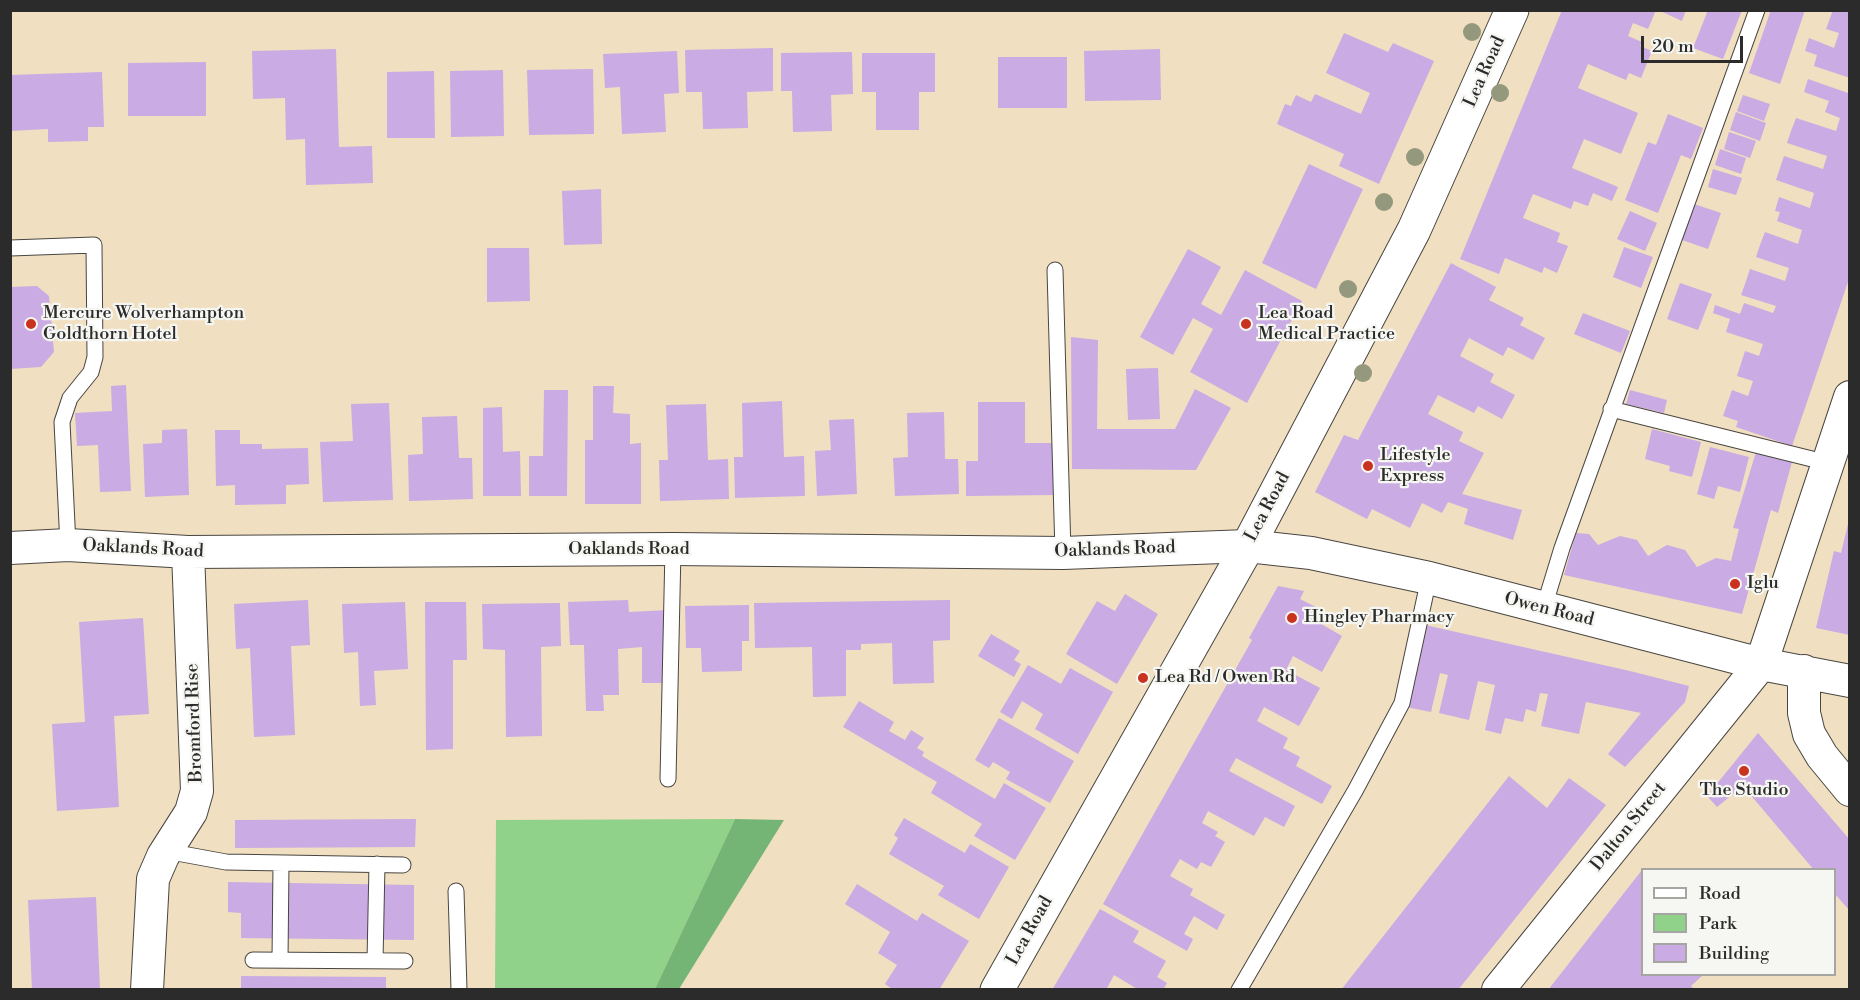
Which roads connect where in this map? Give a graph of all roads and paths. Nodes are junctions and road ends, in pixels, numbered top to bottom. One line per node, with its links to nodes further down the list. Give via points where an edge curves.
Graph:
1 (1512, 10): 9 (street, Lea Road, via 1414,230)
2 (1757, 10): 6 (lane)
3 (10, 248): 8 (lane, via 94,245 95,357 91,372 70,398 62,422)
4 (1055, 270): 13 (lane)
5 (1850, 397): 7 (street)
6 (1611, 409): 7 (lane); 15 (lane)
7 (1828, 463): 16 (street)
8 (68, 545): 10 (street, Oaklands Road); 12 (street, Oaklands Road)
9 (1248, 546): 13 (street, Oaklands Road); 14 (street, Owen Road, via 1311,553); 32 (street, Lea Road)
10 (10, 548)
11 (673, 549): 12 (street, Oaklands Road); 13 (street, Oaklands Road); 19 (lane)
12 (188, 552): 21 (street, Bromford Rise, via 197,791 191,812)
13 (1063, 553)
14 (1429, 578): 15 (street, Owen Road); 33 (lane, via 1402,703)
15 (1544, 607): 16 (street, Owen Road)
16 (1761, 664): 17 (street, Owen Road); 34 (street, Dalton Street)
17 (1804, 671): 18 (street, Owen Road); 20 (street, via 1804,712 1809,734)
18 (1850, 681)
19 (668, 779)
20 (1850, 790)
21 (166, 851): 22 (lane, via 226,862); 30 (street, Bromford Rise, via 153,879)
22 (281, 863): 23 (lane); 27 (lane)
23 (377, 864): 24 (lane); 28 (lane)
24 (403, 865)
25 (456, 891): 31 (lane)
26 (253, 960): 27 (lane)
27 (280, 960): 28 (lane)
28 (375, 961): 29 (lane)
29 (405, 961)
30 (147, 990)
31 (459, 990)
32 (997, 990)
33 (1239, 990)
34 (1498, 990)

